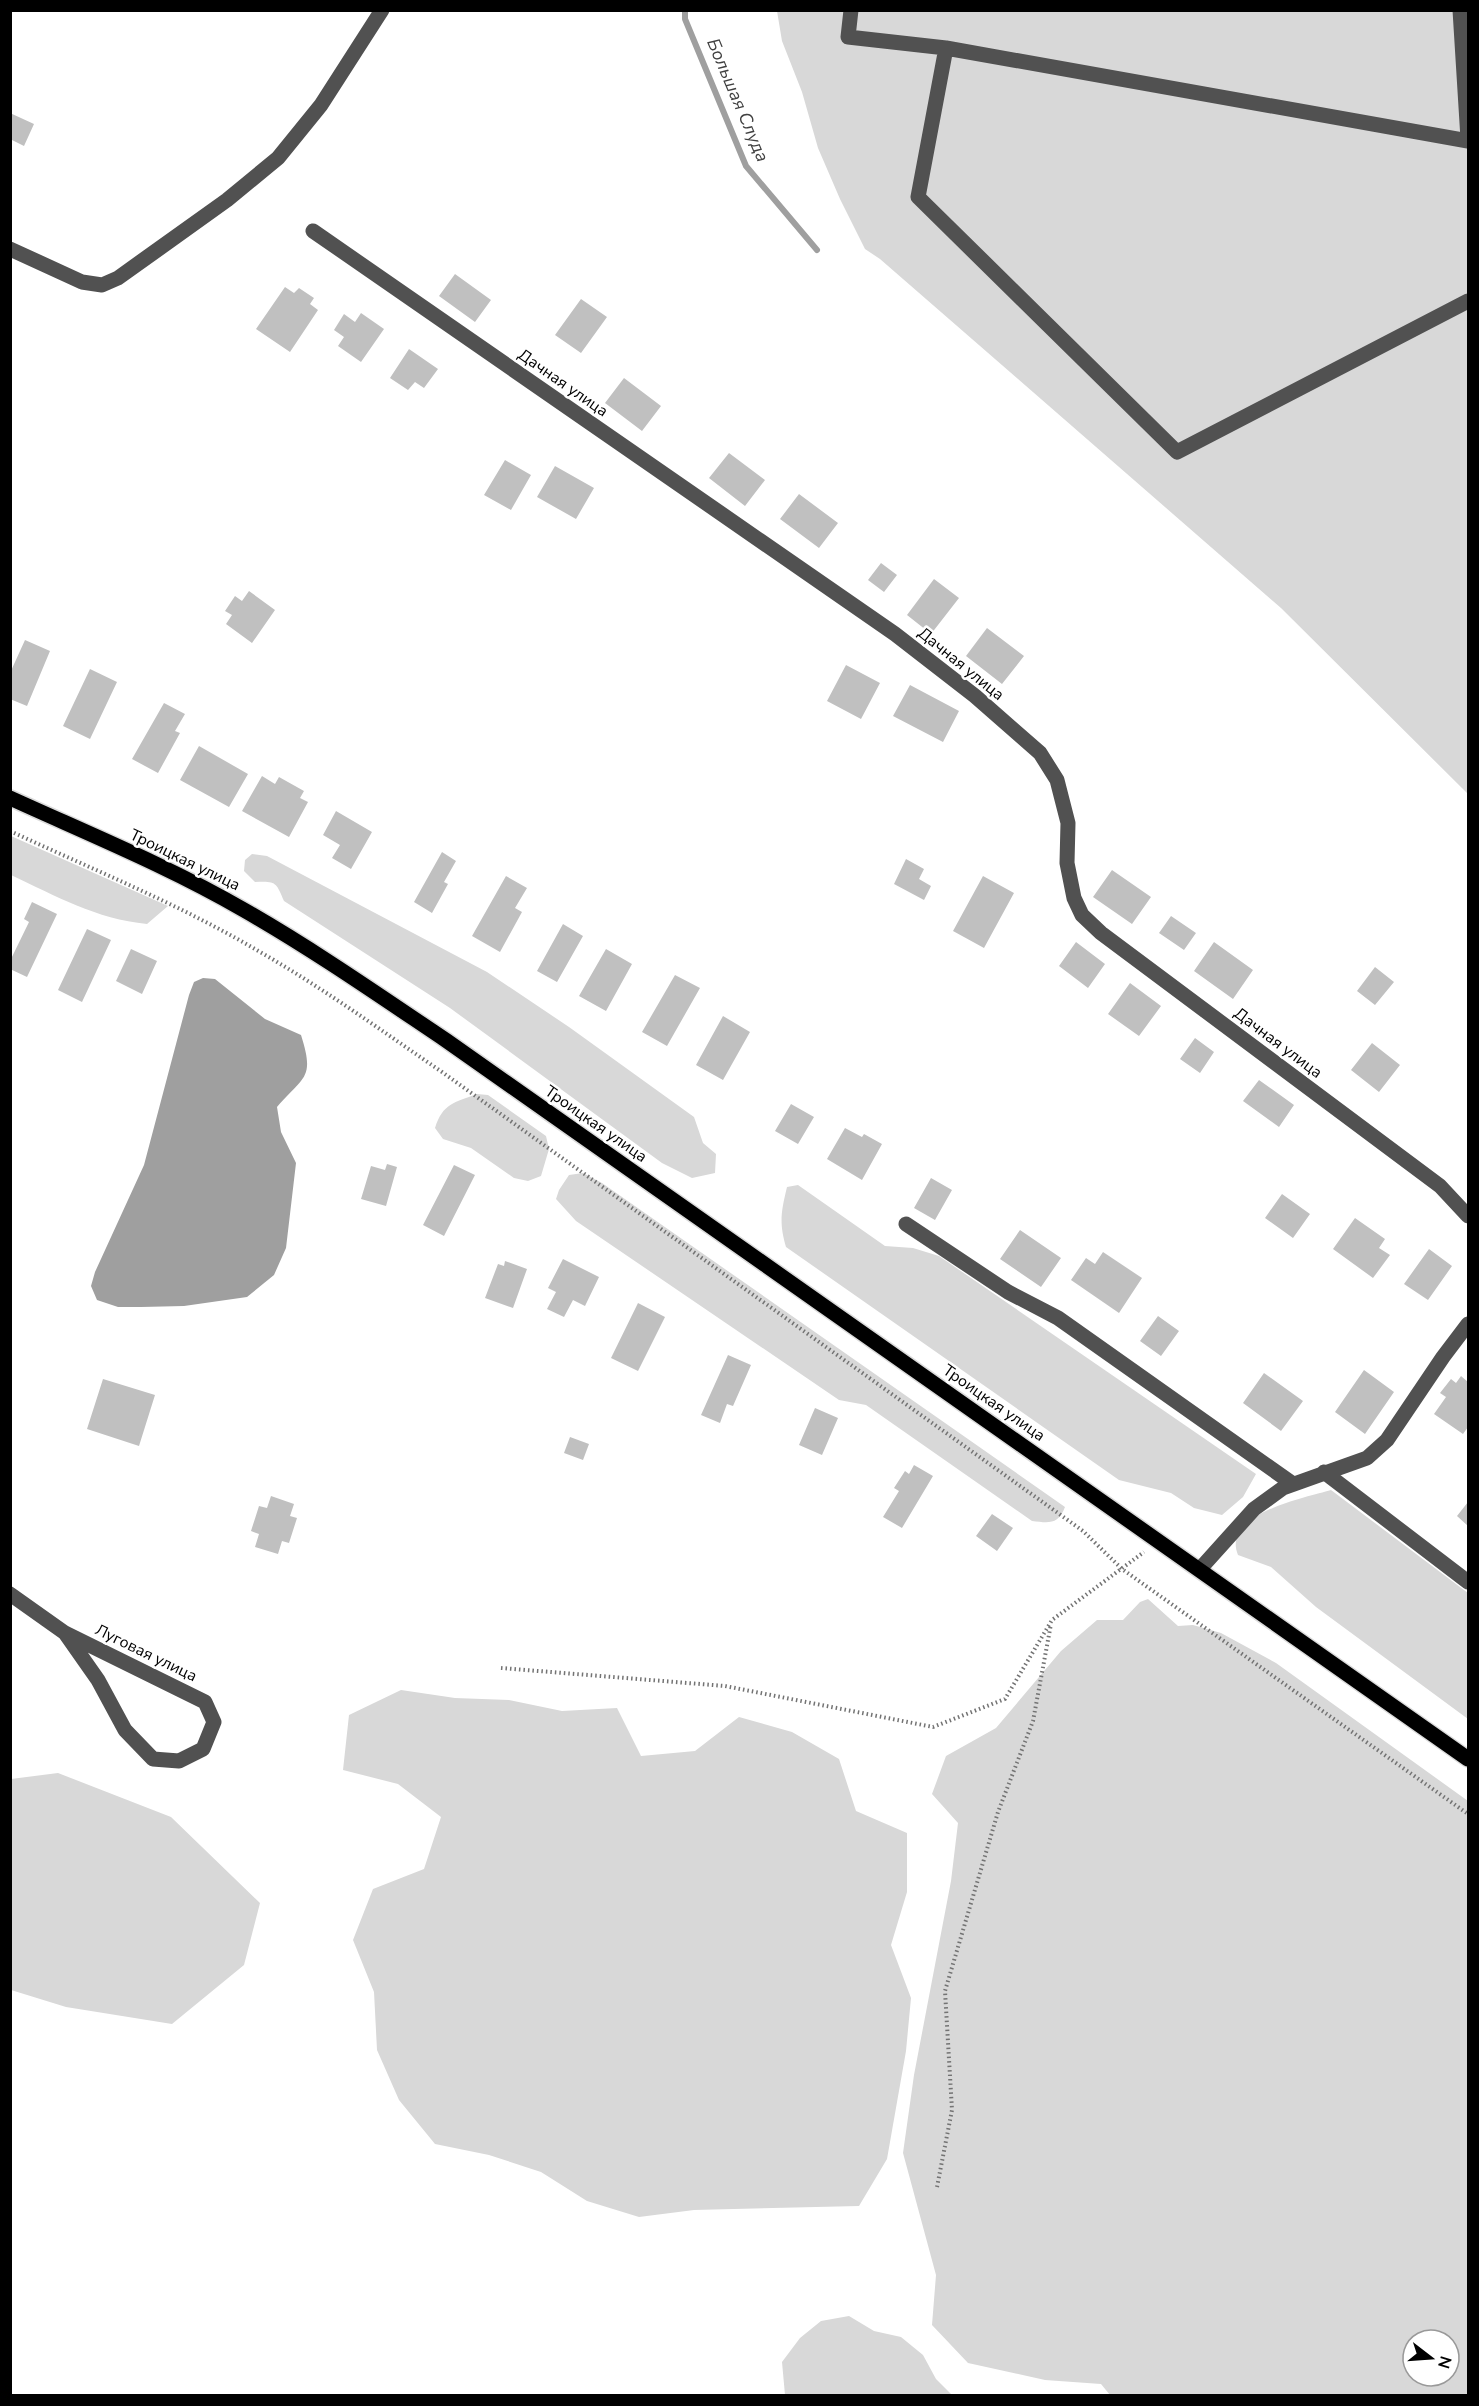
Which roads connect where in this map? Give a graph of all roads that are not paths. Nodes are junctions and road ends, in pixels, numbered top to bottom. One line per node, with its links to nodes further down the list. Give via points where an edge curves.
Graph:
1 (382, 10): 7 (street, via 321,105 278,158 118,278 102,285 82,282)
2 (851, 10): 4 (street, via 848,38)
3 (1460, 10): 5 (street)
4 (946, 48): 5 (street); 8 (street, via 918,197 1177,452)
5 (1468, 140)
6 (313, 231): 10 (street, Дачная улица, via 895,634 975,696 1040,753 1057,780 1068,823 1067,863 1082,915 1440,1186)
7 (10, 249)
8 (1468, 302)
9 (10, 798): 15 (main road, Троицкая улица, via 244,910 332,964)
10 (1468, 1216)
11 (906, 1224): 14 (street, via 1008,1292 1059,1318)
12 (1468, 1324): 13 (street, via 1387,1440 1367,1458)
13 (1324, 1472): 14 (street); 16 (street)
14 (1293, 1484): 15 (street, via 1254,1509)
15 (1200, 1569): 19 (main road, Троицкая улица)
16 (1468, 1582)
17 (10, 1594): 18 (street, Луговая улица)
18 (65, 1633): 18 (street, Луговая улица, via 98,1680 125,1730 153,1760 178,1761 203,1749 214,1722 205,1702)
19 (1468, 1759)

